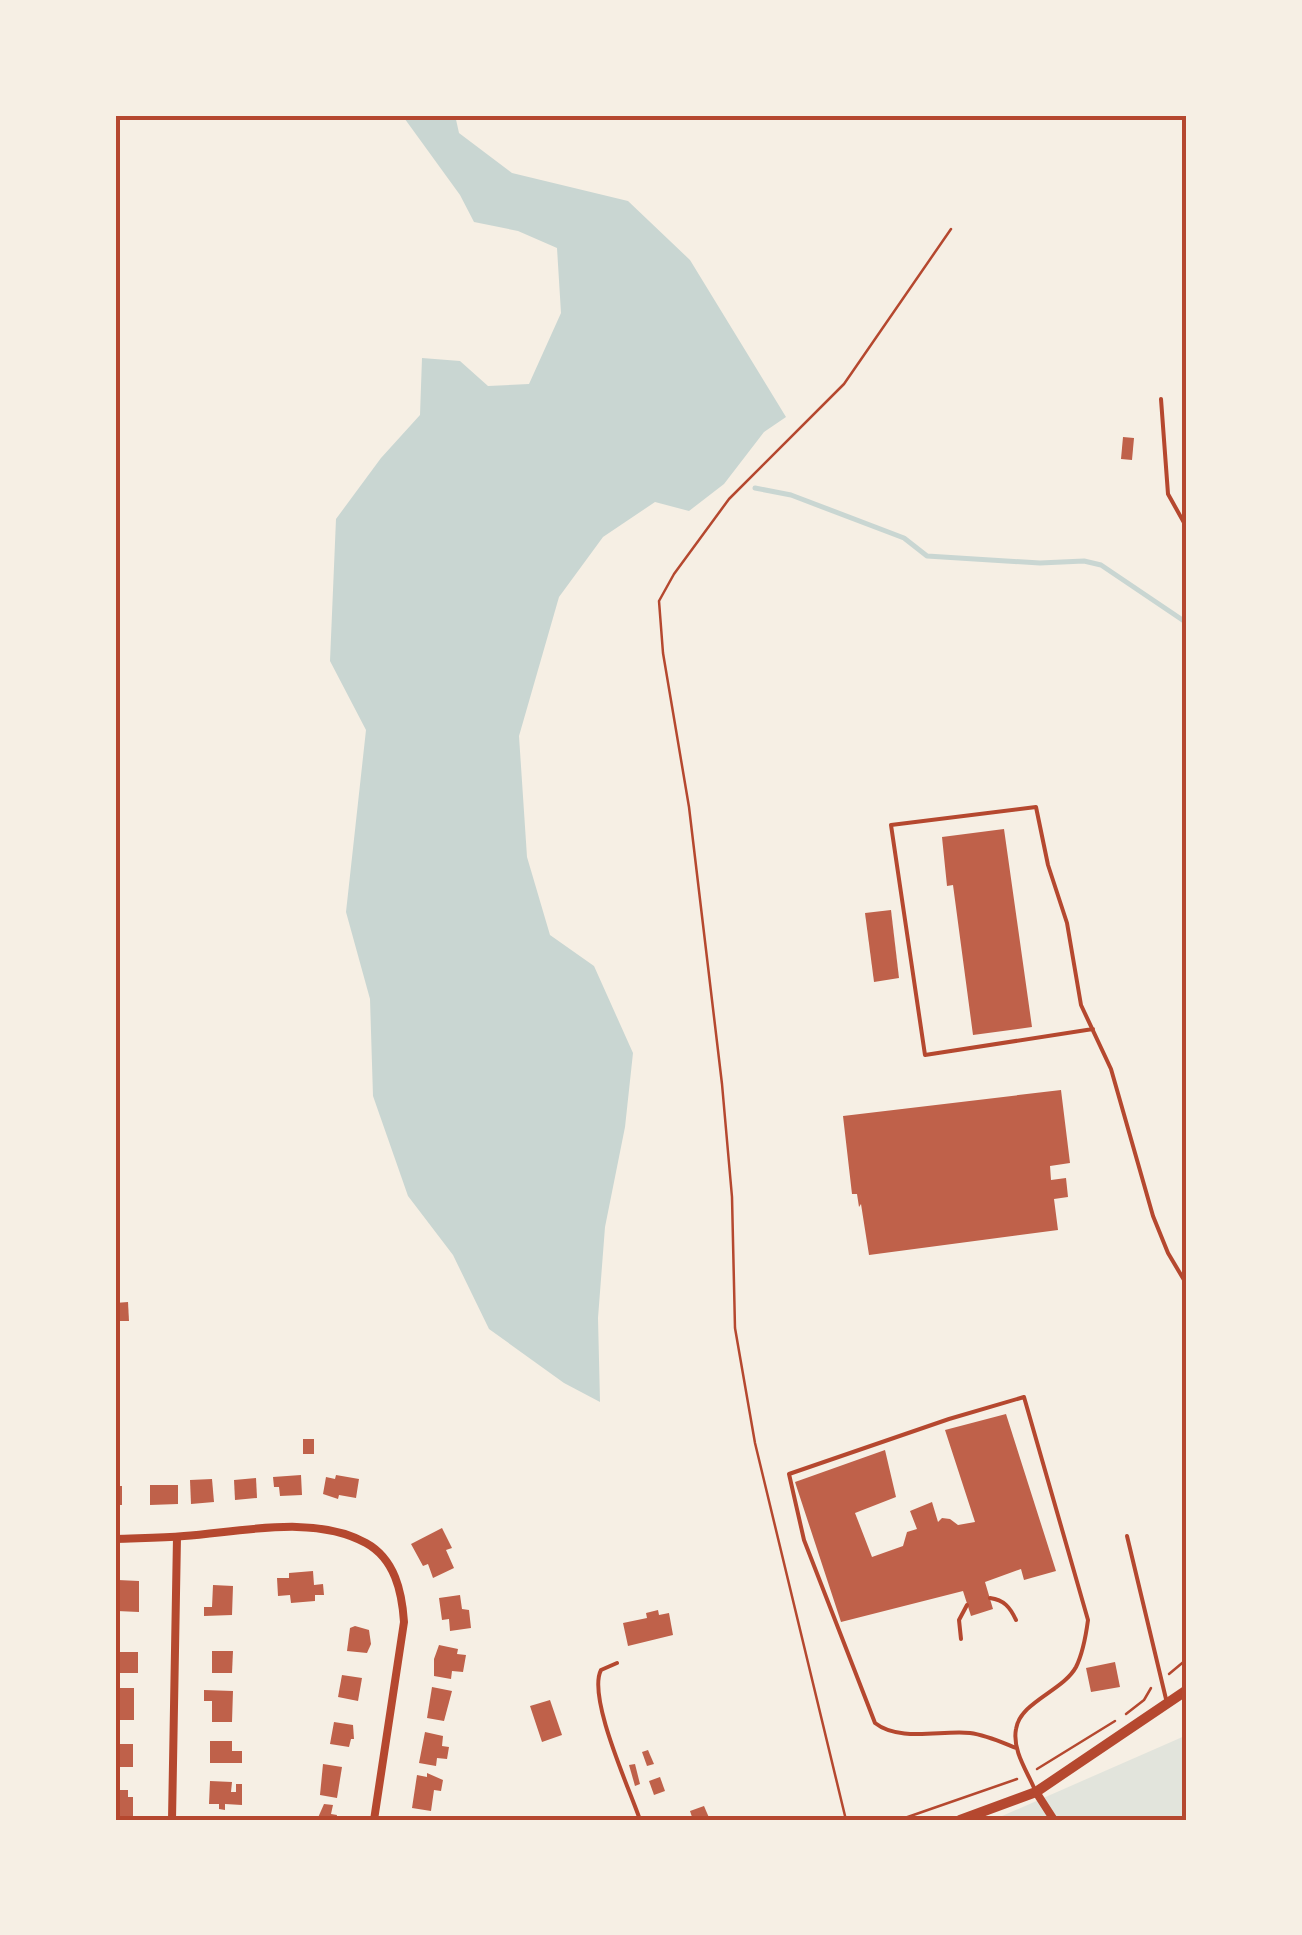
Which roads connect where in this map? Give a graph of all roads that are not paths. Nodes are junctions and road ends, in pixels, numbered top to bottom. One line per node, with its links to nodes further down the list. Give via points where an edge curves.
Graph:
1 (1160, 399): 2 (lane, via 1168,494)
2 (1187, 528)
3 (1093, 1028): 3 (lane, via 1080,1005 1036,807 891,824 925,1056); 4 (lane, via 1153,1216)
4 (1187, 1285)
5 (1126, 1536): 14 (lane)
6 (177, 1537): 7 (street); 17 (street); 18 (street, via 332,1530 368,1543 389,1565 402,1590 404,1622)
7 (115, 1539)
8 (990, 1598): 10 (lane, via 1000,1599)
9 (967, 1605): 11 (lane)
10 (1016, 1620)
11 (960, 1639)
12 (617, 1663): 19 (lane, via 602,1670 597,1688)
13 (1187, 1690): 14 (main road)
14 (1168, 1704): 16 (main road)
15 (1016, 1748): 15 (lane, via 969,1733 903,1732 874,1724 804,1540 790,1474 1024,1398 1088,1620 1076,1668 1024,1714); 16 (lane)
16 (1036, 1792): 20 (main road); 21 (street)
17 (172, 1820)
18 (374, 1820)
19 (640, 1820)
20 (960, 1820)
21 (1054, 1820)

